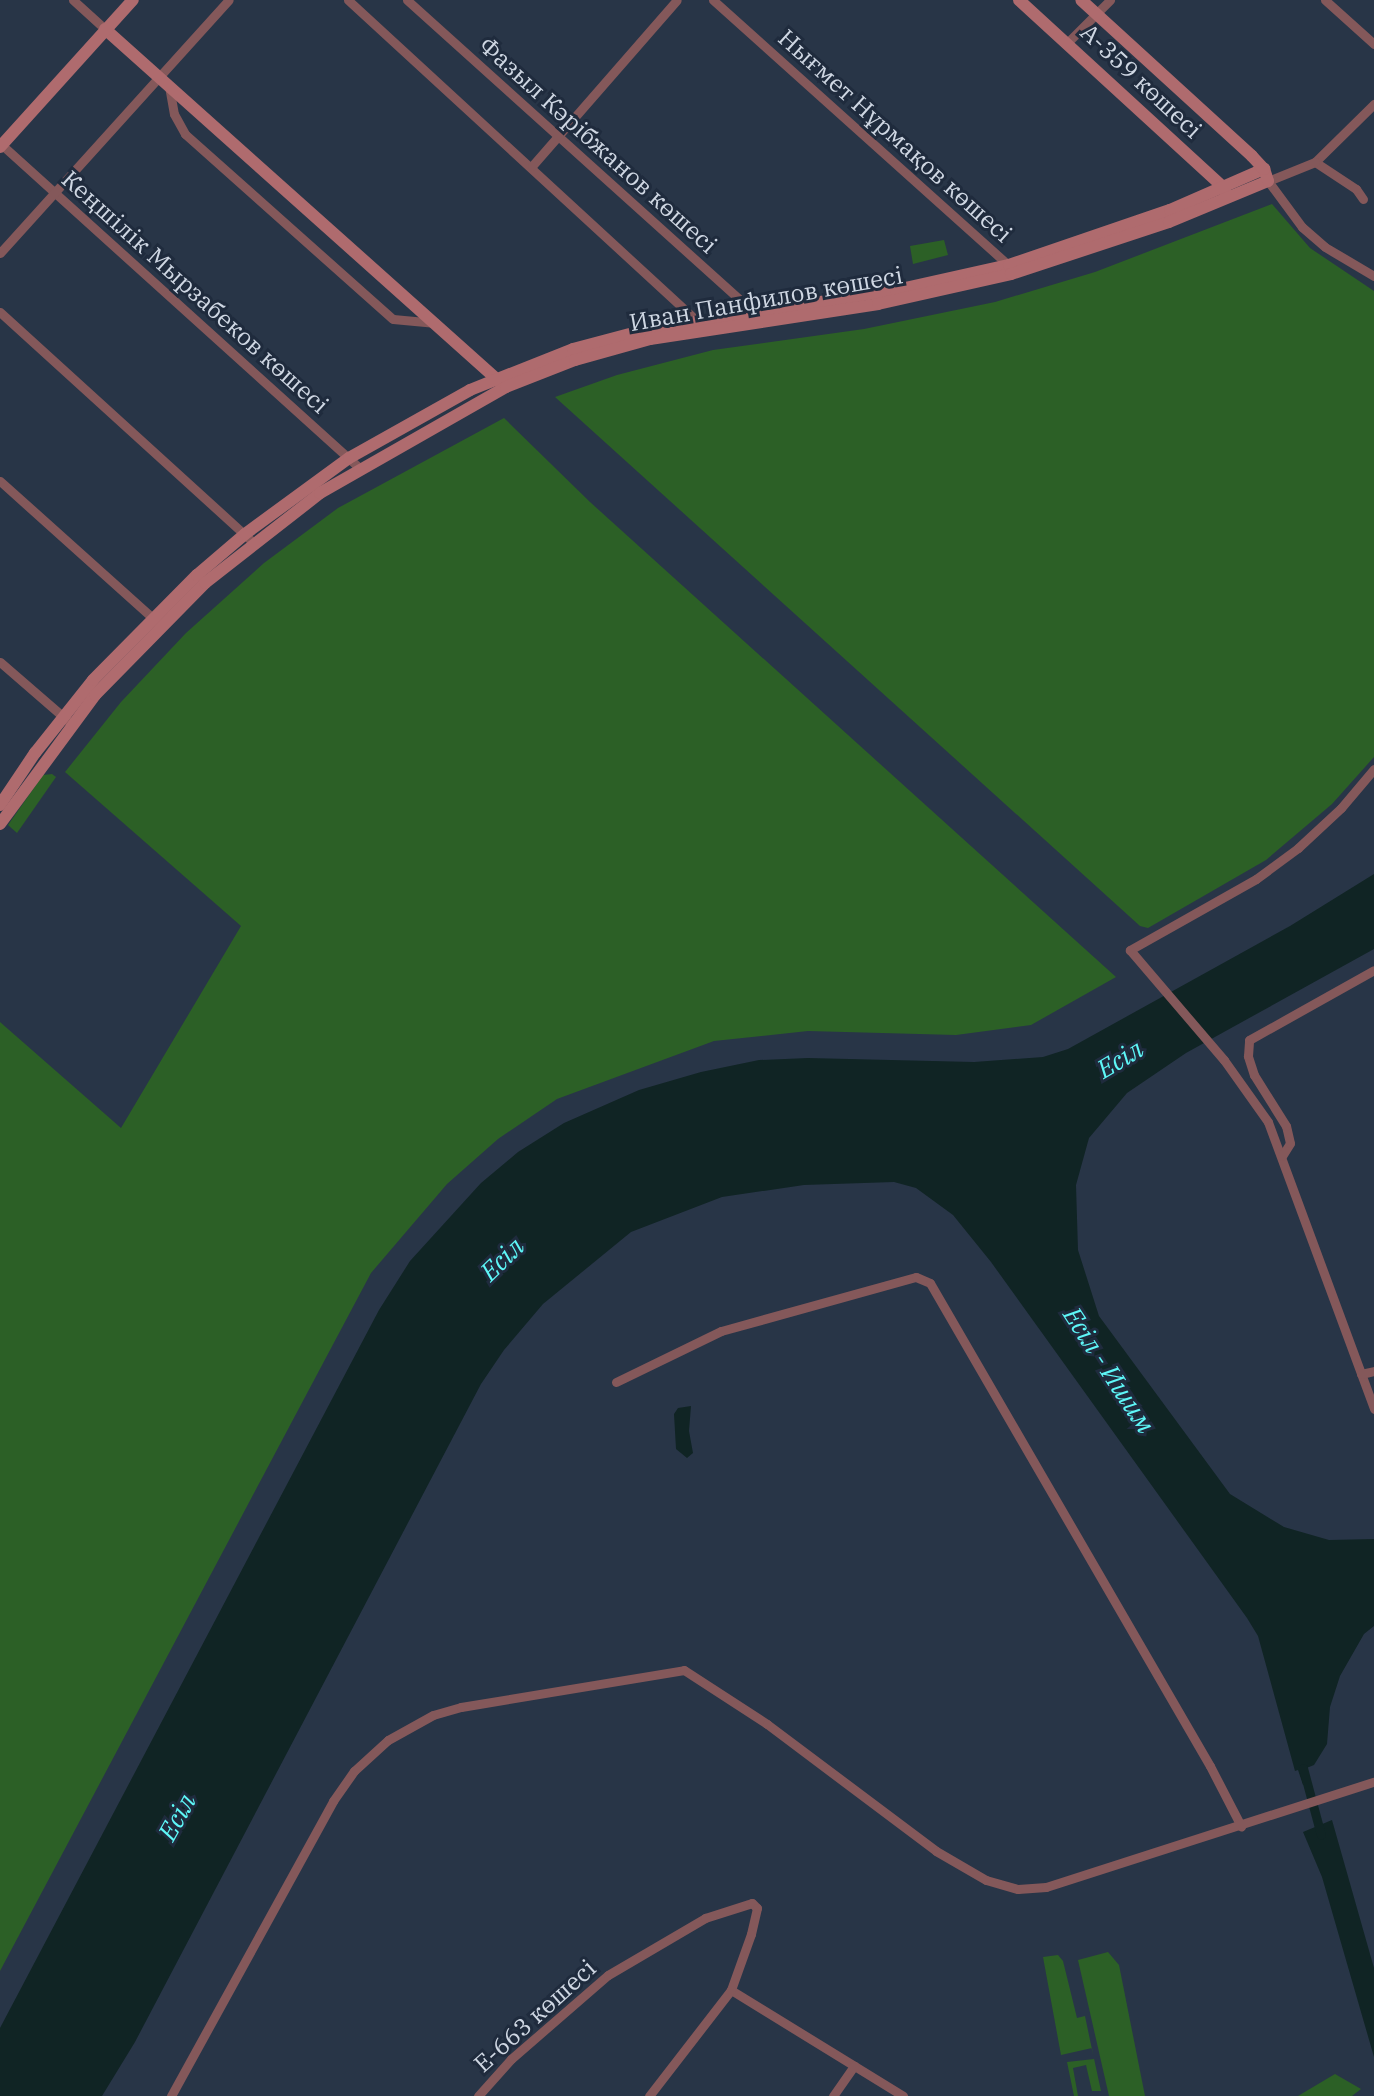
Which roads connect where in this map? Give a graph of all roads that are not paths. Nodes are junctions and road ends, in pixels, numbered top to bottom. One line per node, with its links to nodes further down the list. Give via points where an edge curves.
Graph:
1 (73, 0): 13 (street)
2 (133, 0): 13 (street)
3 (229, 0): 16 (street)
4 (348, 0): 21 (street)
5 (407, 0): 18 (street, Фазыл Кәрібжанов көшесі)
6 (677, 0): 18 (street)
7 (713, 0): 27 (street, Нығмет Нұрмақов көшесі)
8 (1019, 0): 14 (street, А-359 көшесі)
9 (1081, 0): 12 (street)
10 (1110, 0): 12 (street)
11 (1325, 0): 15 (street)
12 (1096, 14): 14 (street); 22 (street)
13 (105, 29): 16 (street); 19 (street)
14 (1067, 43): 24 (street, А-359 көшесі)
15 (1374, 44)
16 (164, 80): 23 (street); 31 (street); 31 (street, via 185,134 393,319)
17 (1374, 104): 20 (street)
18 (556, 137): 21 (street); 30 (street, Фазыл Кәрібжанов көшесі)
19 (1, 146): 23 (street, Кеңшілік Мырзабеков көшесі)
20 (1315, 162): 22 (street); 25 (street)
21 (532, 166): 32 (street)
22 (1266, 175): 24 (street, Иван Панфилов көшесі); 28 (street, via 1302,227)
23 (54, 192): 26 (street); 35 (street, Кеңшілік Мырзабеков көшесі)
24 (1226, 193): 27 (street, Иван Панфилов көшесі, via 1087,251)
25 (1363, 199)
26 (0, 253)
27 (1010, 269): 30 (street, Иван Панфилов көшесі, via 878,304)
28 (1374, 276)
29 (0, 312): 38 (street)
30 (759, 316): 32 (street, Иван Панфилов көшесі)
31 (436, 323): 33 (street)
32 (701, 324): 33 (street, Иван Панфилов көшесі, via 573,349); 34 (street, Иван Панфилов көшесі, via 575,360)
33 (495, 377): 34 (street); 35 (street, Иван Панфилов көшесі)
34 (506, 387): 36 (street, Иван Панфилов көшесі)
35 (349, 458): 36 (street, Кеңшілік Мырзабеков көшесі); 38 (street, Иван Панфилов көшесі)
36 (360, 468): 38 (street, Иван Панфилов көшесі)
37 (0, 481): 39 (street)
38 (249, 538): 39 (street, Иван Панфилов көшесі)
39 (156, 622): 41 (street, Иван Панфилов көшесі)
40 (0, 662): 41 (street)
41 (68, 720): 43 (street, Иван Панфилов көшесі); 44 (street, Иван Панфилов көшесі)
42 (1374, 769): 46 (street, via 1298,848 1256,879 1130,950 1224,1060 1268,1122)
43 (0, 805)
44 (0, 824)
45 (1374, 970): 46 (street, via 1249,1040 1254,1075 1286,1126 1290,1143)
46 (1282, 1156): 48 (street)
47 (1374, 1371): 48 (street)
48 (1361, 1374): 50 (street)
49 (616, 1382): 52 (street, via 721,1331 916,1277 930,1283)
50 (1374, 1409)
51 (1374, 1782): 52 (street)
52 (1241, 1826): 55 (street, via 1046,1887 1018,1889 986,1880 936,1851 767,1724 684,1670 461,1707 433,1715 388,1740 354,1771)
53 (731, 1990): 54 (street); 56 (street, Е-663 көшесі, via 751,1934 757,1908 752,1903 705,1918 608,1975 511,2059); 57 (street, Е-663 көшесі)
54 (854, 2066): 58 (street); 59 (street)
55 (171, 2096)
56 (478, 2096)
57 (649, 2096)
58 (833, 2096)
59 (903, 2096)

